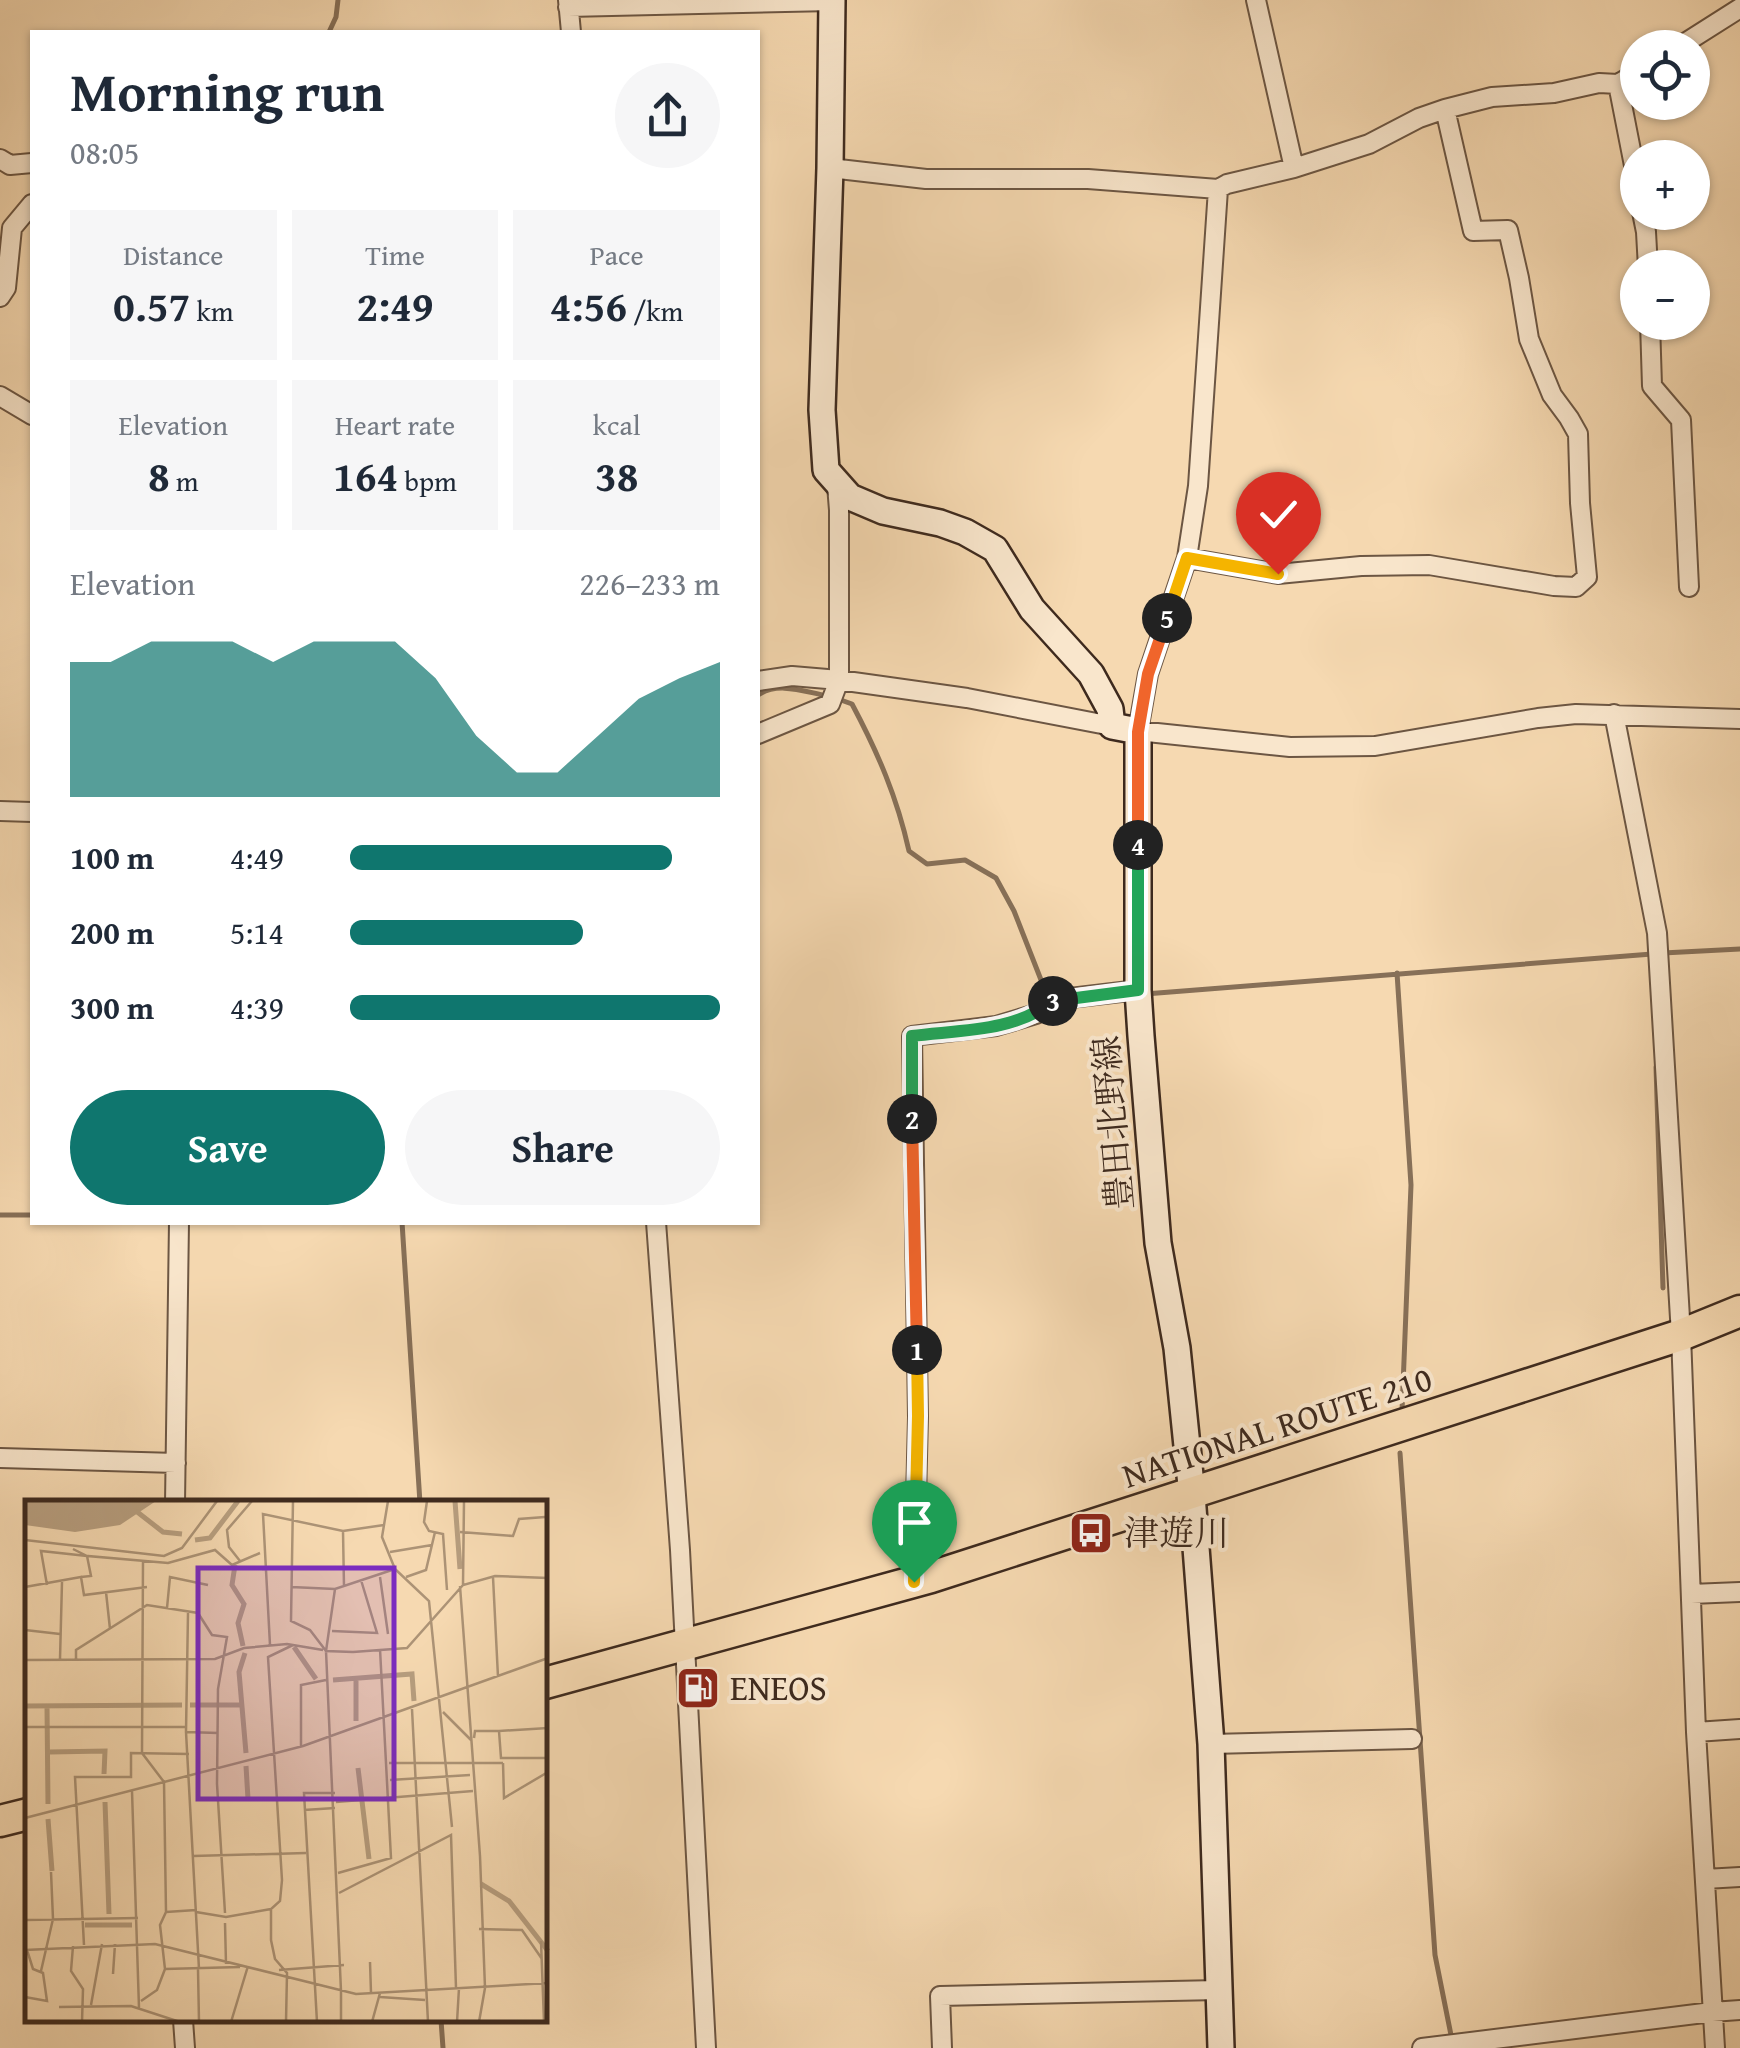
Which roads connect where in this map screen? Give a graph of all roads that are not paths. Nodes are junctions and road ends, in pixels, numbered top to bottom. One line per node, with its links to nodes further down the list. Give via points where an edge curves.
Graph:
1 (1256, 0): 13 (street)
2 (832, 1): 3 (street); 12 (main road)
3 (568, 3): 5 (street)
4 (1740, 8): 6 (street)
5 (571, 30)
6 (1705, 30)
7 (1618, 84): 8 (street, via 1492,97); 9 (street)
8 (1445, 109): 13 (street); 21 (street, via 1473,231 1508,230 1528,339 1552,396 1578,434 1587,577 1576,587 1554,586 1429,564 1278,574)
9 (1629, 140)
10 (0, 159): 11 (street)
11 (30, 163)
12 (830, 168): 14 (street, via 926,179 1088,179); 20 (main road, via 822,410 826,470)
13 (1294, 168): 14 (street)
14 (1218, 189): 21 (street)
15 (30, 206): 16 (street, via 12,228)
16 (0, 297)
17 (1651, 340): 22 (street, via 1652,386 1681,420)
18 (0, 396): 19 (street)
19 (30, 414)
20 (837, 484): 24 (street); 27 (main road, 豊田北野線, via 883,511 940,523 994,549)
21 (1187, 558): 27 (street)
22 (1689, 587)
23 (760, 680): 24 (street)
24 (840, 680): 27 (street); 28 (street, via 830,704)
25 (1614, 714): 26 (street); 27 (street, via 1538,718 1375,746 1290,746); 35 (street, via 1657,933)
26 (1740, 719)
27 (1125, 729): 31 (main road, 豊田北野線)
28 (760, 733)
29 (0, 811): 30 (street)
30 (30, 812)
31 (1138, 990): 38 (main road, 豊田北野線, via 1158,1243); 40 (street, via 1053,1000 1036,1014 996,1026 912,1036)
32 (179, 1225): 37 (street)
33 (656, 1225): 43 (street)
34 (1740, 1311): 35 (highway, NATIONAL ROUTE 210)
35 (1681, 1335): 38 (highway, NATIONAL ROUTE 210); 42 (street)
36 (0, 1458): 37 (street)
37 (176, 1463): 39 (street)
38 (1192, 1494): 40 (highway, NATIONAL ROUTE 210); 48 (main road, 豊田北野線)
39 (175, 1500)
40 (914, 1582): 43 (highway, NATIONAL ROUTE 210)
41 (1740, 1592): 42 (street)
42 (1691, 1594): 46 (street)
43 (685, 1646): 44 (highway, NATIONAL ROUTE 210); 58 (street)
44 (548, 1682)
45 (1740, 1729): 46 (street)
46 (1696, 1732): 52 (street)
47 (1412, 1739): 48 (street)
48 (1211, 1744): 53 (main road, 豊田北野線)
49 (25, 1815): 50 (highway)
50 (0, 1821)
51 (1740, 1877): 52 (street)
52 (1704, 1879): 55 (street)
53 (1219, 1990): 59 (street, via 940,1996); 60 (main road, 豊田北野線)
54 (1740, 2010): 55 (street)
55 (1712, 2012): 61 (street); 62 (street)
56 (183, 2023): 57 (street)
57 (185, 2048)
58 (706, 2048)
59 (942, 2048)
60 (1222, 2048)
61 (1422, 2048)
62 (1715, 2048)

